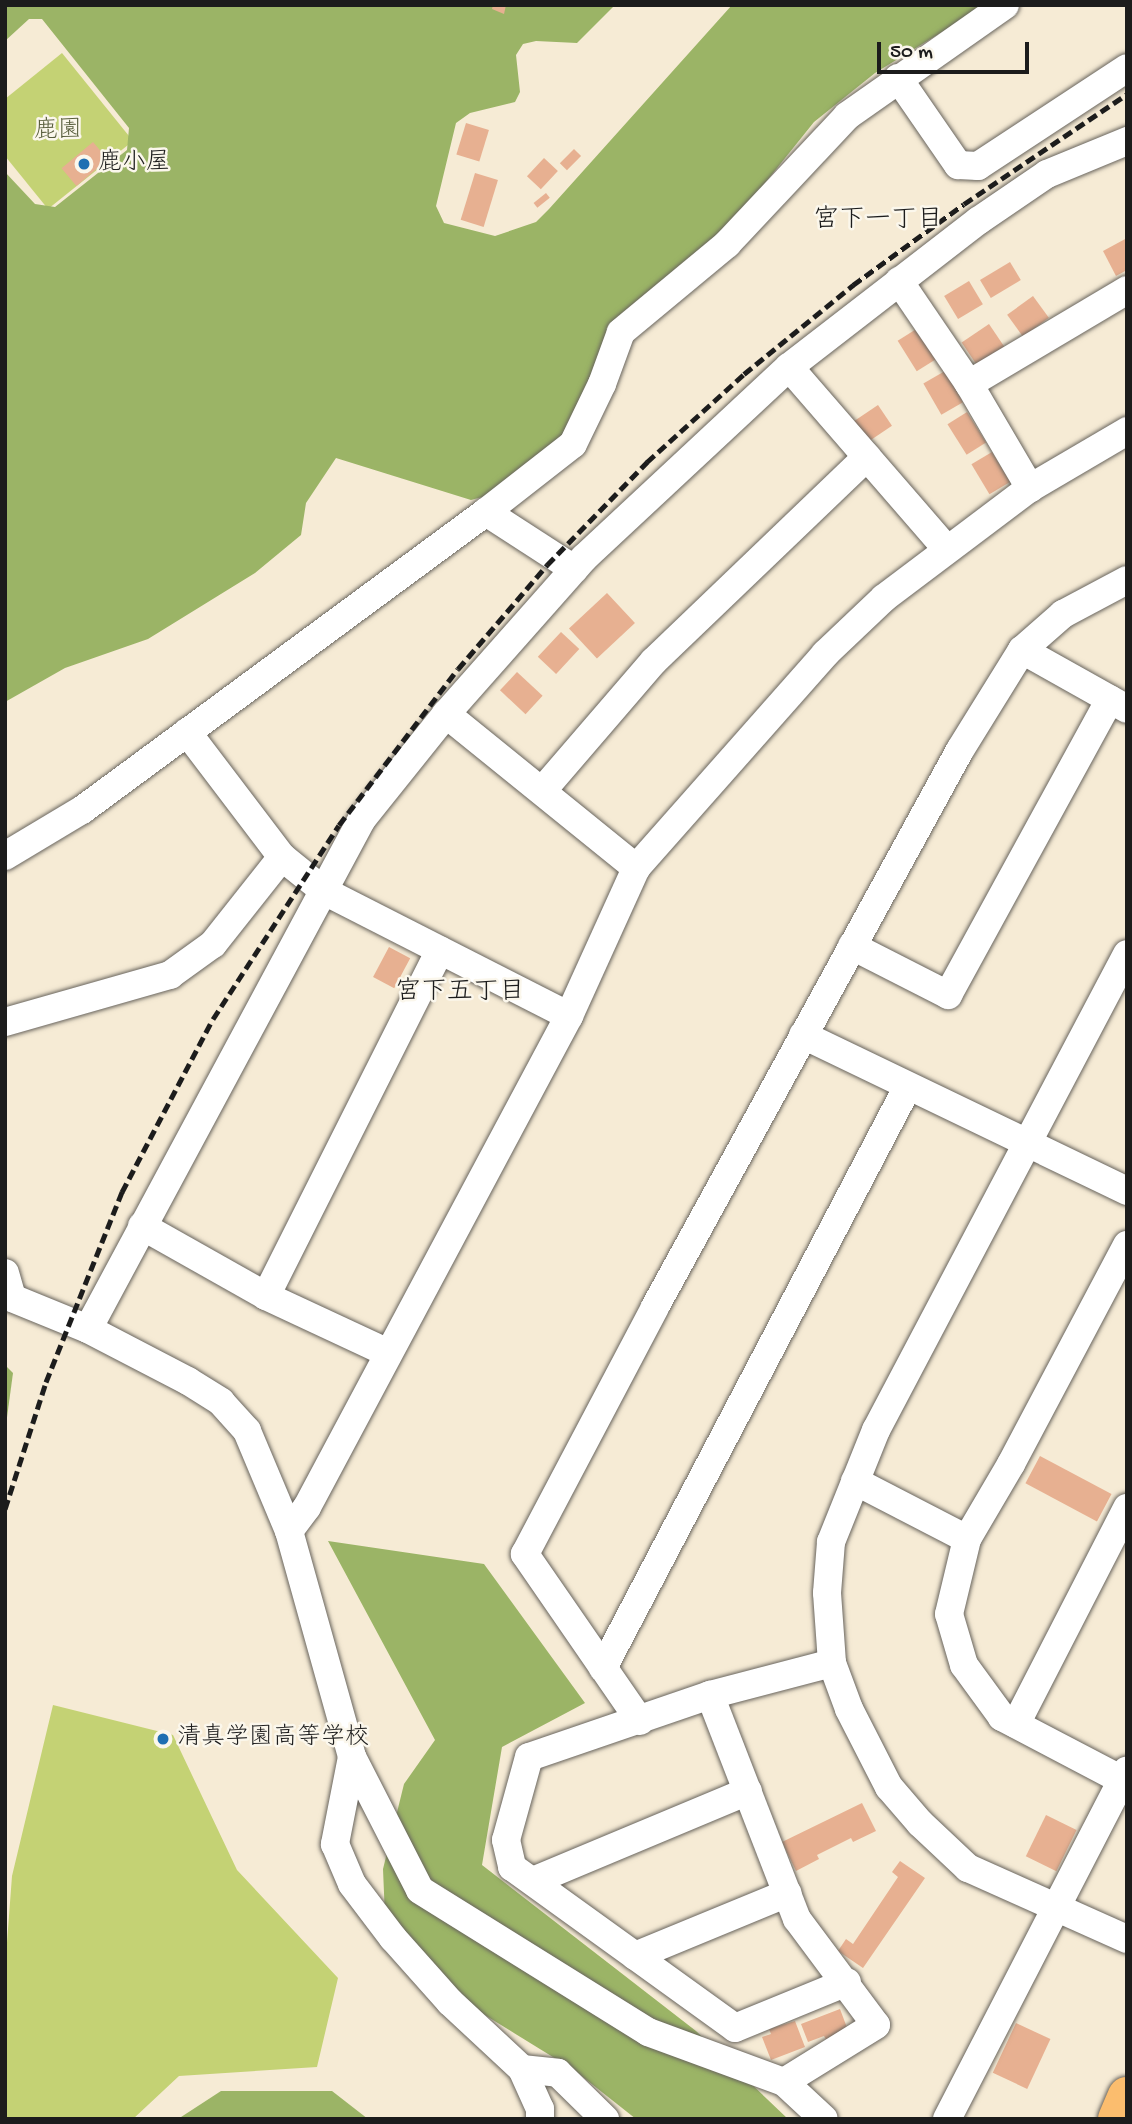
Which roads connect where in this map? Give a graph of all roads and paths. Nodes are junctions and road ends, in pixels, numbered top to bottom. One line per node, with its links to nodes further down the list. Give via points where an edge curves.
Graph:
1 (1005, 5): 3 (street)
2 (1127, 68): 3 (street, via 978,166 958,165)
3 (898, 78): 12 (street, via 847,116 727,244 621,332 573,444)
4 (1127, 141): 5 (street, via 1047,174)
5 (900, 281): 7 (street); 8 (street)
6 (1127, 290): 8 (street)
7 (789, 367): 10 (street); 14 (street)
8 (969, 384): 11 (street)
9 (1127, 431): 11 (street)
10 (867, 457): 13 (street); 20 (street, via 654,661)
11 (1030, 488): 13 (street)
12 (486, 512): 14 (street); 19 (street)
13 (946, 548): 23 (street, via 825,654)
14 (574, 569): 18 (street)
15 (1127, 580): 16 (street, via 1063,614)
16 (1022, 650): 17 (street); 25 (street, via 960,750)
17 (1118, 704): 25 (street, via 948,995)
18 (446, 714): 20 (street); 24 (street, via 362,818)
19 (187, 732): 21 (street, via 82,810); 22 (street)
20 (542, 791): 23 (street)
21 (5, 856)
22 (282, 857): 24 (street); 29 (street, via 213,944 170,975)
23 (636, 868): 28 (street)
24 (324, 891): 26 (street); 34 (street)
25 (852, 946): 30 (street)
26 (440, 950): 28 (street); 37 (street)
27 (1127, 954): 32 (street)
28 (569, 1016): 39 (street)
29 (5, 1022)
30 (803, 1035): 31 (street); 45 (street, via 525,1554)
31 (908, 1086): 32 (street); 45 (street)
32 (1028, 1143): 33 (street); 40 (street, via 876,1430)
33 (1127, 1191)
34 (142, 1226): 37 (street); 38 (street)
35 (1127, 1245): 43 (street)
36 (5, 1273): 38 (street, via 12,1298)
37 (266, 1296): 39 (street)
38 (88, 1329): 42 (street, via 221,1402 247,1431)
39 (388, 1353): 42 (street, via 307,1507)
40 (855, 1481): 43 (street); 44 (street, via 831,1542 827,1593)
41 (1127, 1508): 48 (street)
42 (289, 1531): 49 (street)
43 (967, 1539): 48 (street, via 949,1614 964,1665 1002,1717)
44 (832, 1662): 46 (street); 54 (street, via 849,1709 889,1787 920,1823 968,1868)
45 (603, 1668): 47 (street)
46 (710, 1695): 47 (street); 51 (street)
47 (640, 1721): 52 (street, via 529,1757 506,1840 512,1867)
48 (1016, 1724): 50 (street)
49 (352, 1757): 58 (street, via 335,1844 356,1893 450,2002); 59 (street, via 420,1890 648,2032)
50 (1125, 1775): 54 (street)
51 (747, 1791): 52 (street); 53 (street)
52 (533, 1881): 56 (street)
53 (788, 1893): 56 (street); 57 (street, via 797,1919)
54 (1059, 1906): 55 (street); 64 (street)
55 (1127, 1939)
56 (635, 1956): 57 (street, via 735,2028)
57 (847, 1982): 59 (street, via 876,2025)
58 (522, 2069): 61 (street); 62 (street, via 558,2073)
59 (784, 2082): 63 (street)
60 (1127, 2096): 65 (highway)
61 (540, 2119)
62 (605, 2119)
63 (824, 2119)
64 (947, 2119)
65 (1117, 2119)

